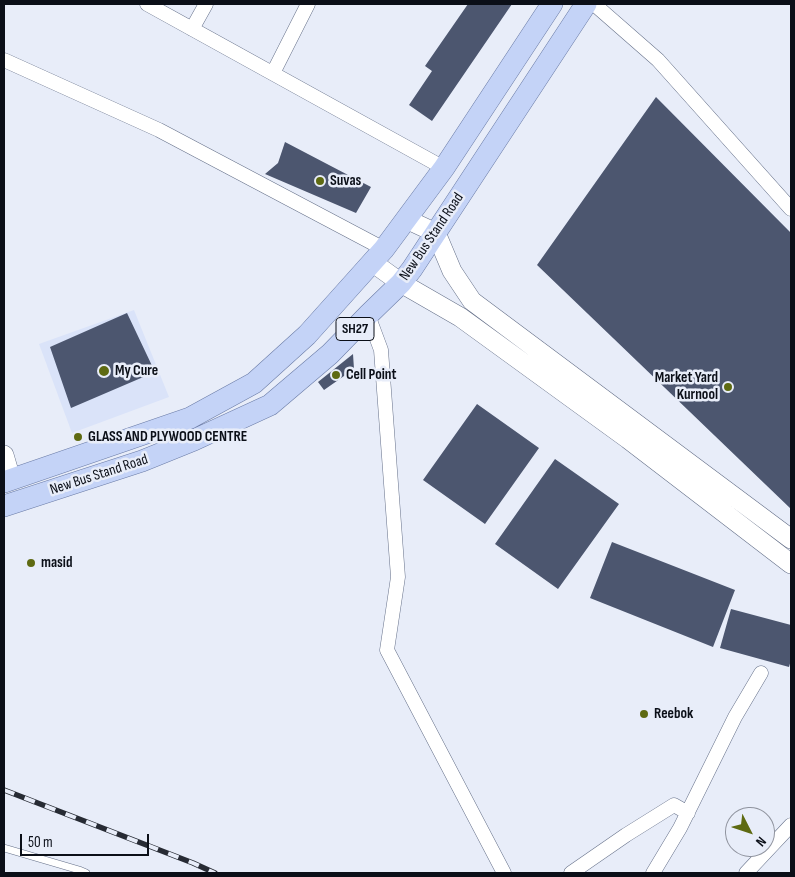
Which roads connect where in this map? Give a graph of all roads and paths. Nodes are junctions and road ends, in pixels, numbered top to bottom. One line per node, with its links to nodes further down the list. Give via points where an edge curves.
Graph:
1 (147, 4): 7 (street)
2 (206, 4): 7 (street)
3 (308, 4): 9 (street)
4 (552, 4): 10 (main road, New Bus Stand Road / SH27)
5 (586, 4): 13 (main road, New Bus Stand Road / SH27)
6 (594, 4): 11 (street, via 658,60)
7 (192, 29): 9 (street)
8 (4, 60): 14 (street, via 159,130)
9 (273, 73): 10 (street)
10 (444, 168): 12 (main road, New Bus Stand Road / SH27)
11 (791, 209)
12 (406, 219): 13 (main road); 14 (main road, New Bus Stand Road / SH27)
13 (436, 233): 15 (main road, New Bus Stand Road / SH27); 20 (main road, via 452,271 472,301)
14 (378, 255): 15 (main road); 18 (main road, New Bus Stand Road / SH27, via 307,335 254,383 190,418)
15 (401, 283): 16 (main road, New Bus Stand Road / SH27); 21 (main road, via 460,317 628,439)
16 (368, 315): 19 (main road, New Bus Stand Road / SH27, via 330,354 270,406 142,461); 27 (street, via 381,350 398,577 387,650)
17 (4, 455): 18 (main road, New Bus Stand Road)
18 (8, 480)
19 (4, 506)
20 (791, 539)
21 (791, 564)
22 (761, 673): 23 (street, via 735,717)
23 (688, 814): 28 (street, via 674,805); 29 (street)
24 (791, 825): 30 (street)
25 (4, 848): 26 (lane)
26 (86, 873)
27 (504, 873)
28 (571, 873)
29 (652, 873)
30 (746, 873)

